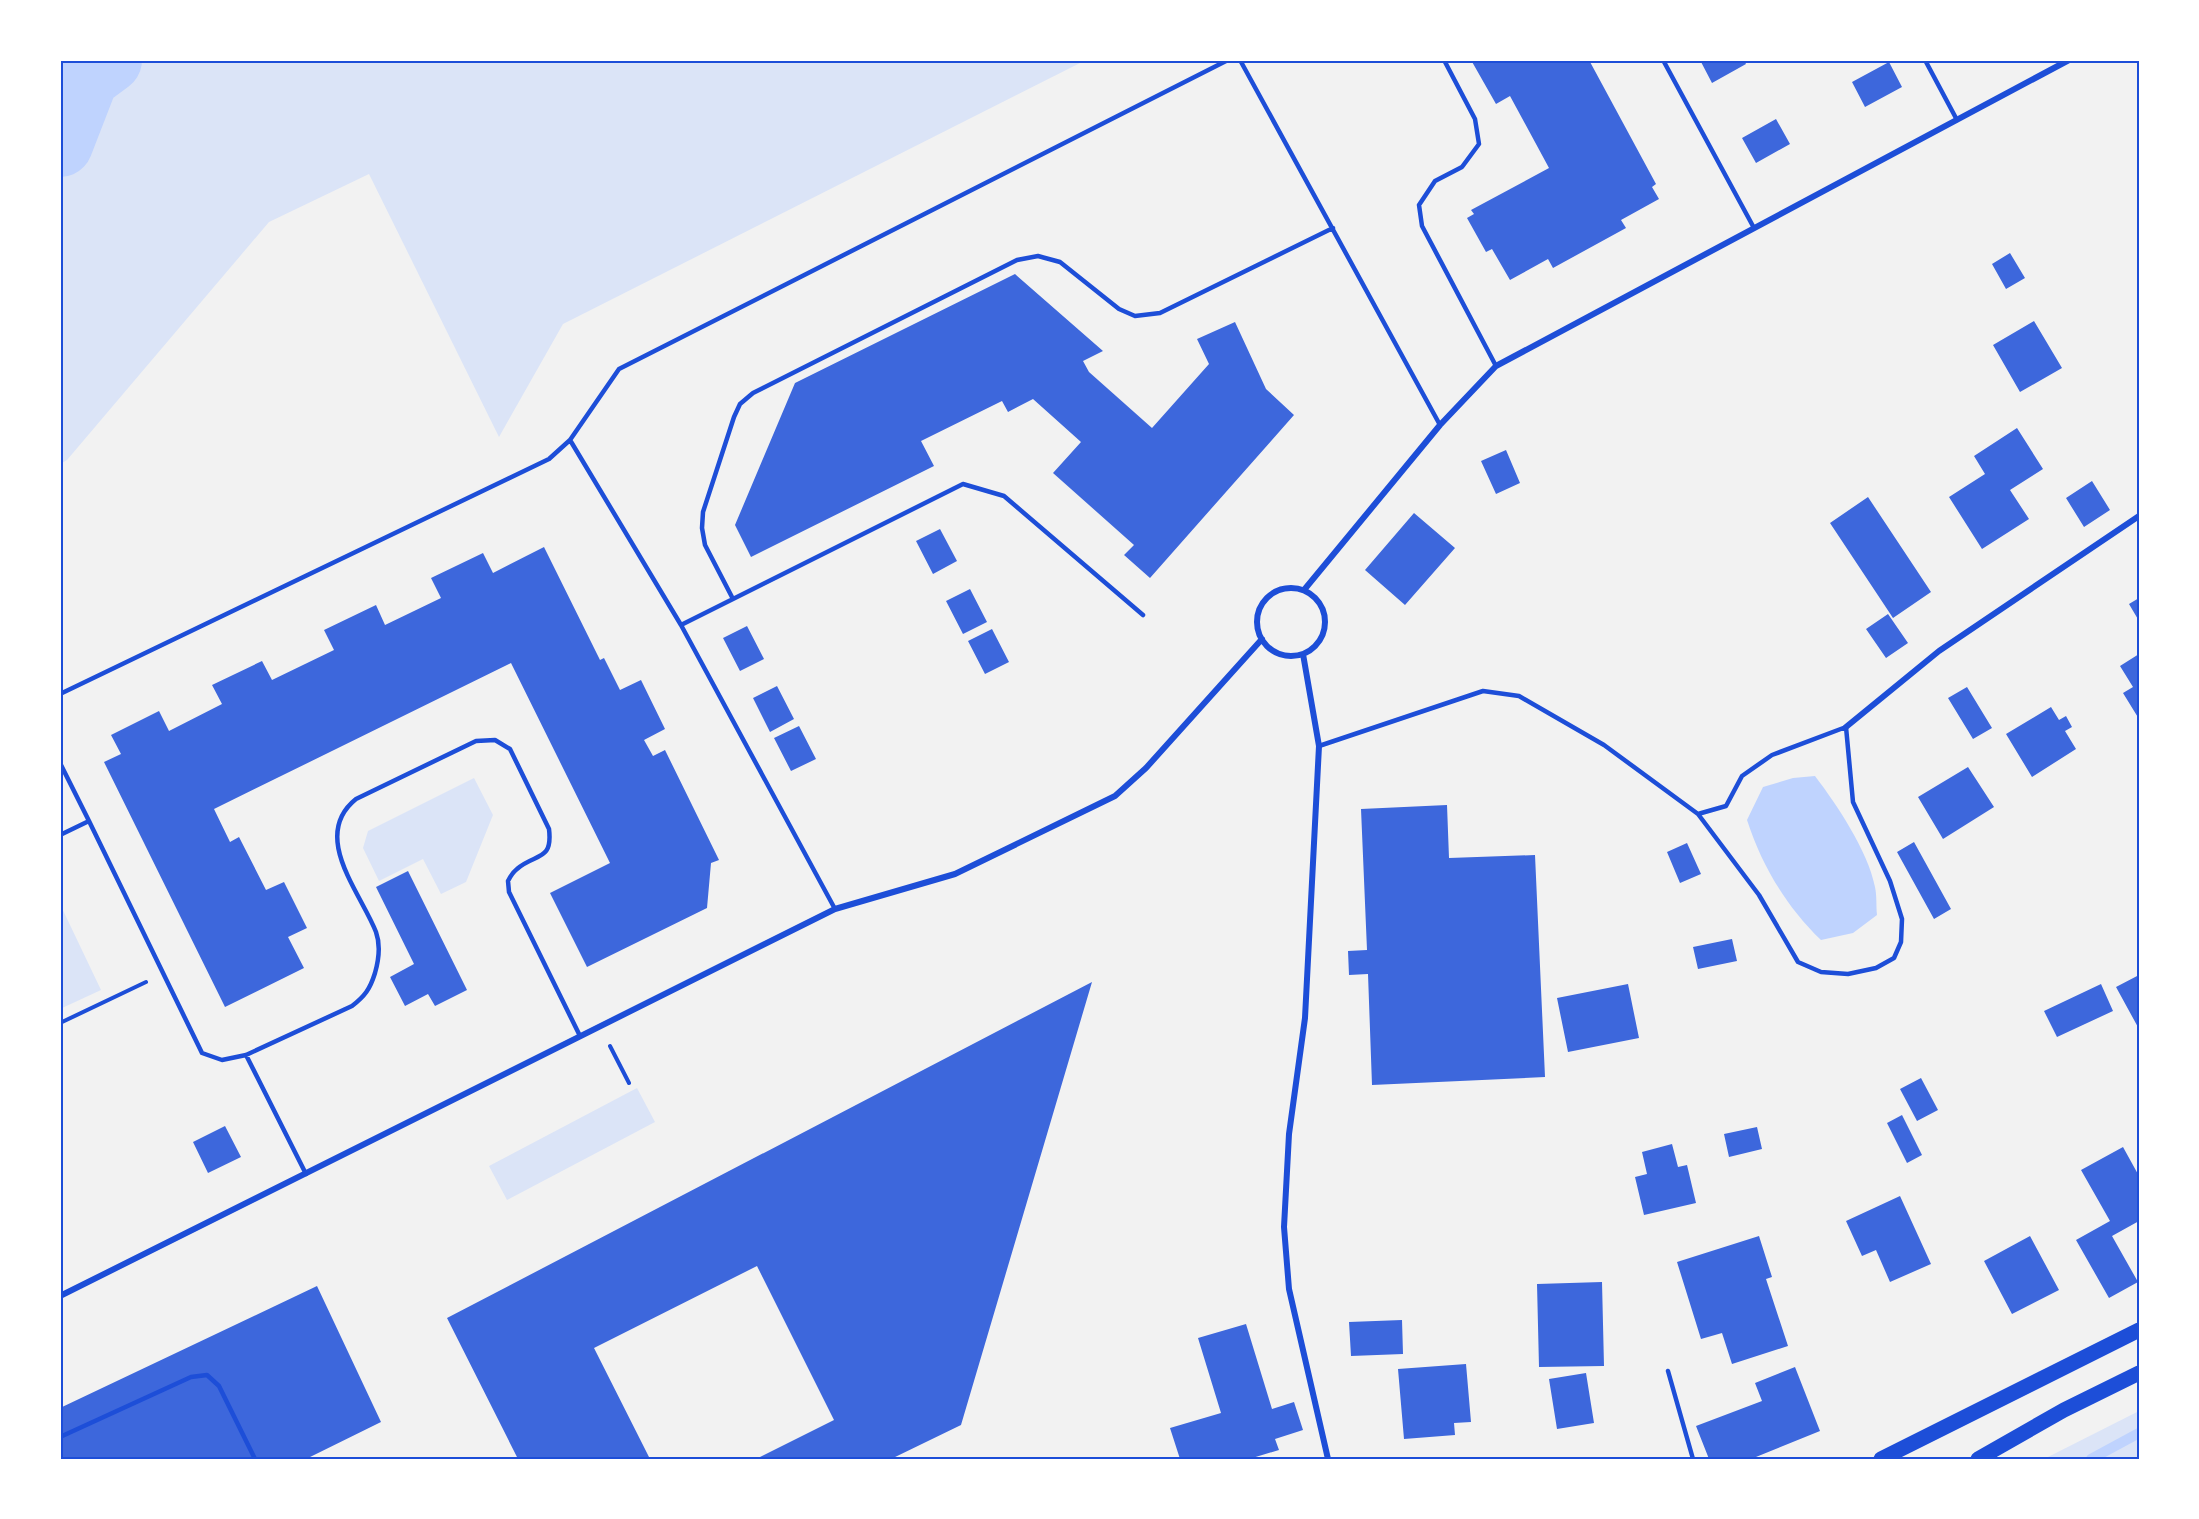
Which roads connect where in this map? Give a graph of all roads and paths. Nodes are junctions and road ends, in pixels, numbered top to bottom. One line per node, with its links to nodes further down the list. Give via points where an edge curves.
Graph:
1 (1228, 60): 12 (lane, via 620,369)
2 (1240, 60): 8 (lane)
3 (1444, 60): 10 (lane, via 1475,119 1479,144 1462,167 1435,181 1419,205 1422,226)
4 (1663, 60): 9 (lane)
5 (1925, 60): 7 (lane)
6 (2069, 60): 7 (street)
7 (1957, 120): 9 (street)
8 (1333, 228): 11 (lane); 15 (lane, via 1160,313 1135,316 1119,309 1060,262 1038,256 1017,260 753,393 740,404 734,417 703,512 705,545)
9 (1754, 228): 10 (street)
10 (1496, 366): 11 (street)
11 (1440, 425): 14 (street)
12 (570, 440): 17 (lane); 20 (lane, via 549,459)
13 (2139, 516): 21 (street, via 1939,651)
14 (1304, 590): 18 (street, via 1278,590 1267,597 1256,621); 19 (street, via 1315,598 1325,622 1322,635)
15 (732, 599): 16 (lane, via 963,484 1004,496); 17 (lane)
16 (1143, 615)
17 (681, 625): 27 (lane)
18 (1262, 639): 19 (street, via 1277,653); 27 (street, via 1146,768 1114,796 956,874)
19 (1303, 654): 22 (street)
20 (60, 694)
21 (1846, 727): 24 (lane, via 1772,755 1742,776 1726,806); 24 (lane, via 1853,802 1890,881 1902,920 1901,942 1894,958 1876,968 1848,974 1821,972 1798,962 1759,895)
22 (1319, 746): 24 (lane, via 1483,692 1519,696 1604,745); 41 (street, via 1305,1018 1289,1134 1284,1227 1289,1289)
23 (60, 763): 25 (lane)
24 (1698, 814)
25 (89, 822): 26 (lane); 28 (lane)
26 (60, 836)
27 (835, 909): 30 (street)
28 (164, 974): 29 (path); 32 (lane, via 202,1053 222,1060)
29 (60, 1023)
30 (600, 1027): 31 (street); 33 (path)
31 (580, 1036): 32 (lane, via 509,892 508,881 517,868 542,857 551,843 549,829 510,749 495,740 476,741 344,808 338,850 376,933 379,961 372,982 366,996 352,1006); 34 (street)
32 (246, 1055): 34 (lane)
33 (628, 1083)
34 (306, 1174): 35 (street)
35 (60, 1296)
36 (2139, 1330): 43 (main road)
37 (1668, 1371): 42 (lane)
38 (2139, 1373): 44 (main road)
39 (60, 1437): 40 (lane, via 191,1377 207,1375 219,1386)
40 (255, 1459)
41 (1328, 1459)
42 (1693, 1459)
43 (1881, 1459)
44 (1978, 1459)

